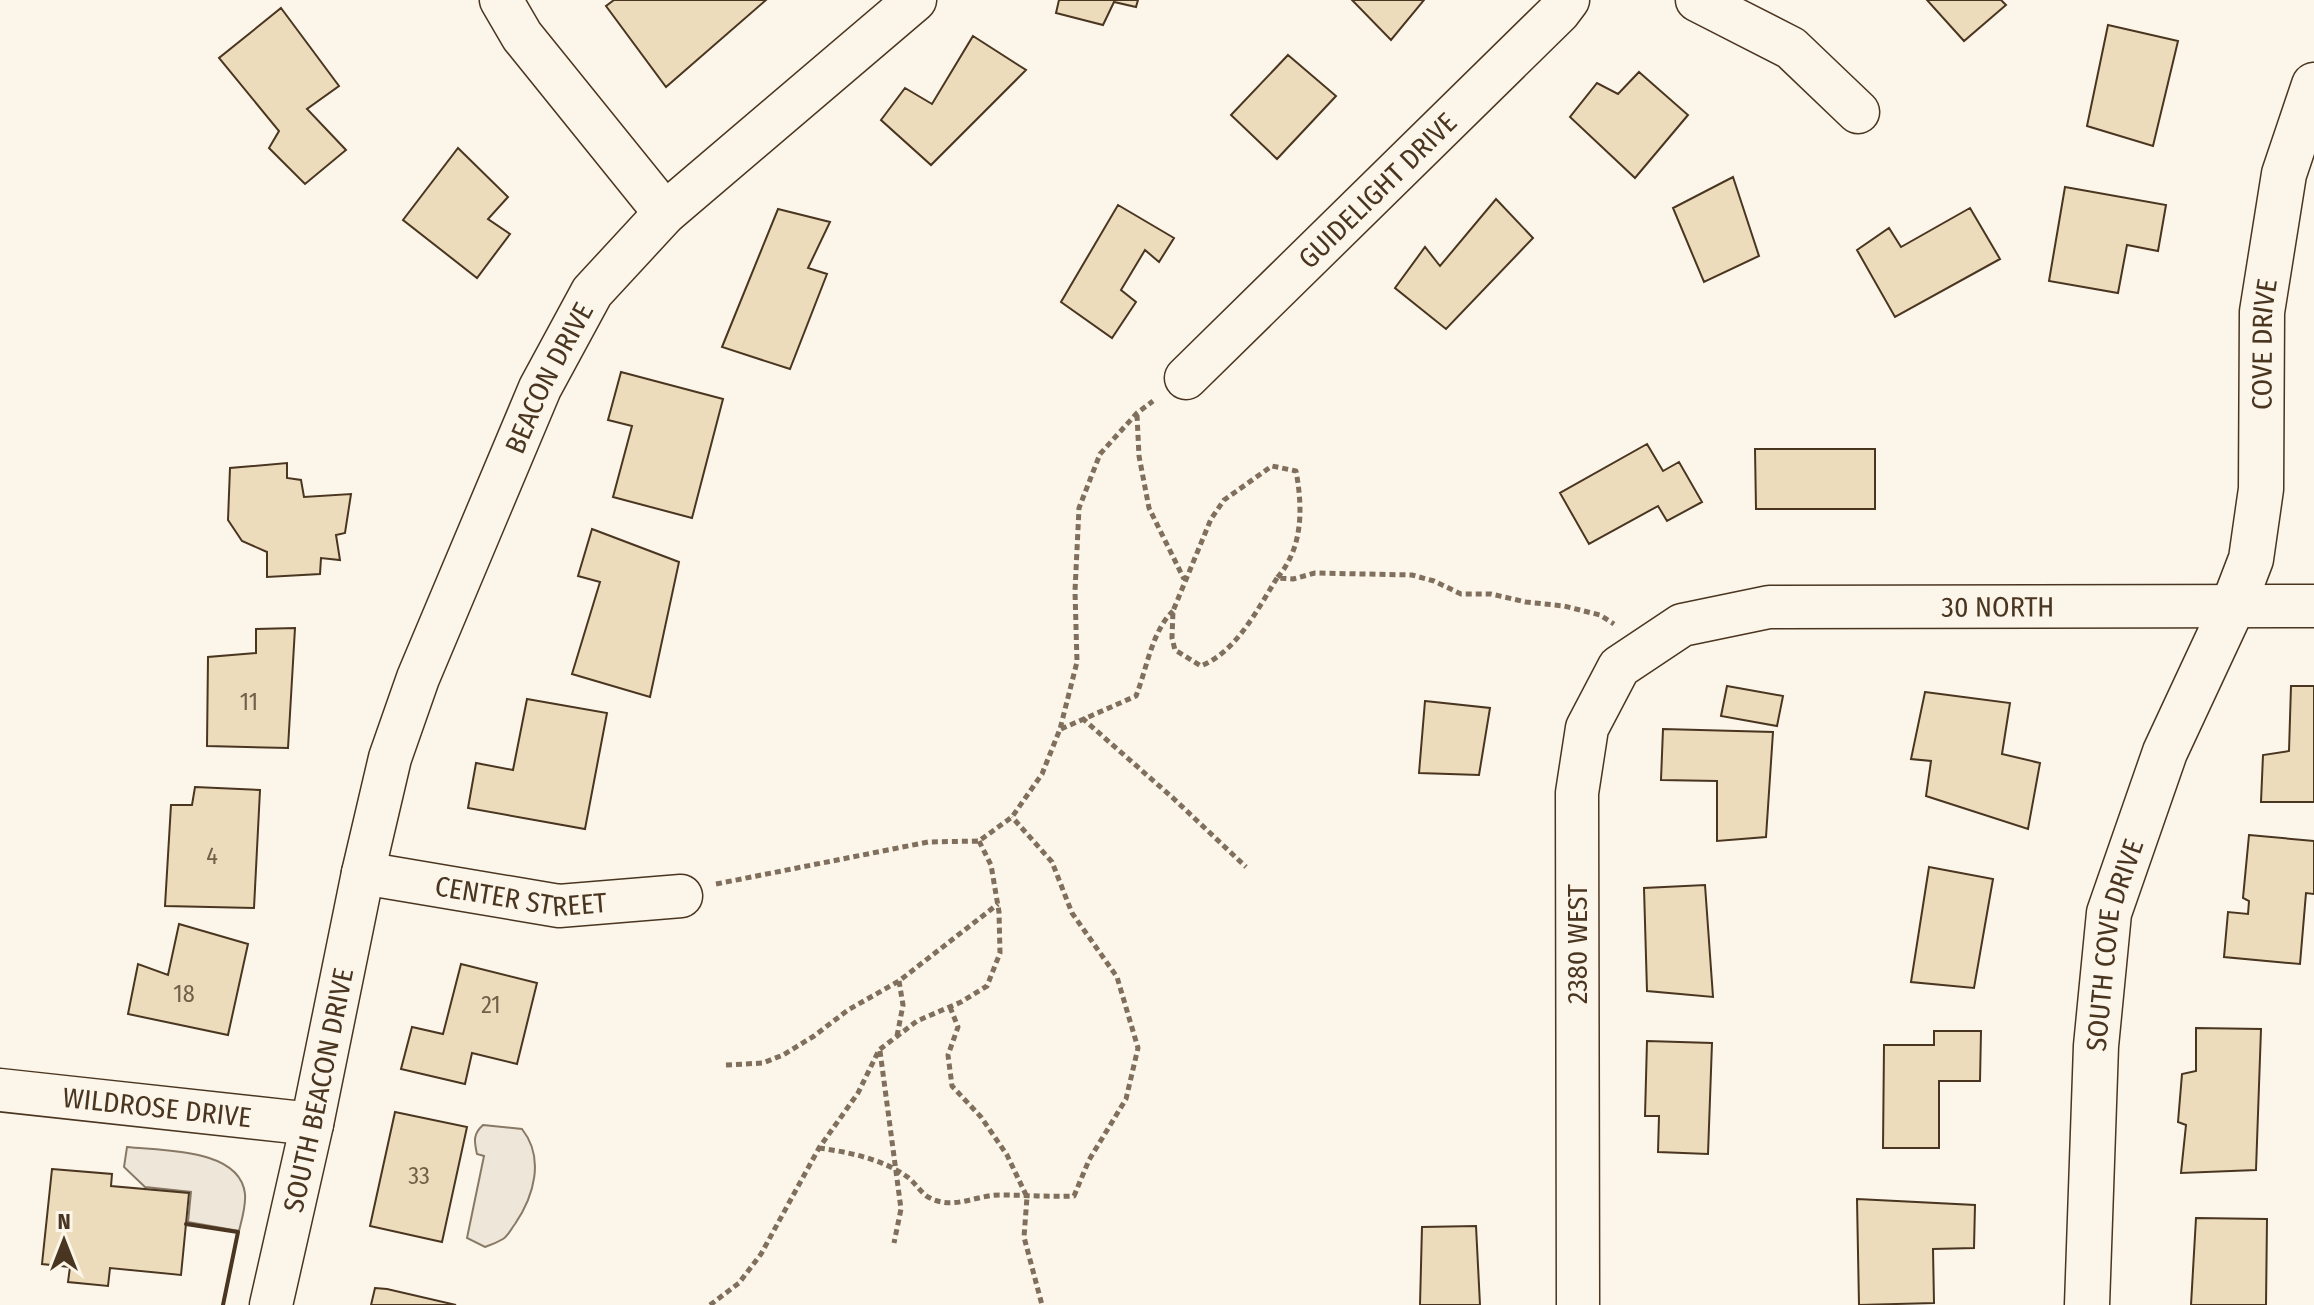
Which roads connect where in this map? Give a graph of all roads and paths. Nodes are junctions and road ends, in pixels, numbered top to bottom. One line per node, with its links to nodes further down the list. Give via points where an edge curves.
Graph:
1 (501, 0): 7 (street, via 522,36)
2 (915, 0): 7 (street, BEACON DRIVE)
3 (1568, 0): 8 (street, GUIDELIGHT DRIVE)
4 (1697, 0): 6 (street, via 1791,48)
5 (2314, 85): 12 (main road, COVE DRIVE, via 2284,174 2262,312 2261,489 2251,559)
6 (1858, 112)
7 (665, 213): 21 (street, BEACON DRIVE, via 592,292 540,388 418,678 390,758)
8 (1186, 378): 9 (path)
9 (1137, 413): 11 (path, via 1149,508); 17 (path, via 1100,454 1079,508 1077,662)
10 (1277, 578): 11 (path, via 1296,544 1301,495 1296,471 1272,466 1224,500); 14 (path, via 1230,647 1201,666 1175,650); 15 (path, via 1315,573 1412,575 1461,594 1564,606)
11 (1185, 580): 14 (path)
12 (2233, 606): 13 (street, 30 NORTH); 15 (street, 30 NORTH, via 1769,607); 39 (main road, SOUTH COVE DRIVE, via 2165,752 2109,913 2096,1046)
13 (2314, 606)
14 (1173, 611): 16 (path, via 1156,637 1136,696)
15 (1665, 636): 38 (street, 2380 WEST, via 1619,667 1587,728 1577,793)
16 (1082, 718): 17 (path); 20 (path)
17 (1060, 729): 18 (path, via 1042,774)
18 (1012, 817): 19 (path); 33 (path, via 1052,862 1072,913 1117,977 1138,1048 1126,1099 1074,1196)
19 (979, 841): 22 (path, via 876,851 717,883); 23 (path, via 991,865)
20 (1246, 867)
21 (363, 873): 22 (street, CENTER STREET, via 559,906); 30 (street, SOUTH BEACON DRIVE)
22 (681, 896)
23 (998, 904): 24 (path); 25 (path, via 1000,953 987,986)
24 (899, 981): 26 (path, via 903,1005); 28 (path, via 783,1055 763,1063)
25 (950, 1007): 26 (path, via 917,1021); 33 (path, via 958,1027 948,1055 952,1086 1007,1155)
26 (897, 1037): 27 (path)
27 (879, 1050): 31 (path, via 858,1093); 32 (path)
28 (726, 1065)
29 (0, 1090): 30 (street, WILDROSE DRIVE)
30 (312, 1124): 35 (street, SOUTH BEACON DRIVE)
31 (819, 1148): 32 (path); 36 (path, via 761,1254 739,1283)
32 (895, 1170): 33 (path, via 929,1197 956,1204 997,1195); 34 (path, via 901,1209)
33 (1027, 1197): 37 (path, via 1024,1237)
34 (894, 1243)
35 (271, 1305)
36 (710, 1305)
37 (1042, 1305)
38 (1578, 1305)
39 (2087, 1305)

